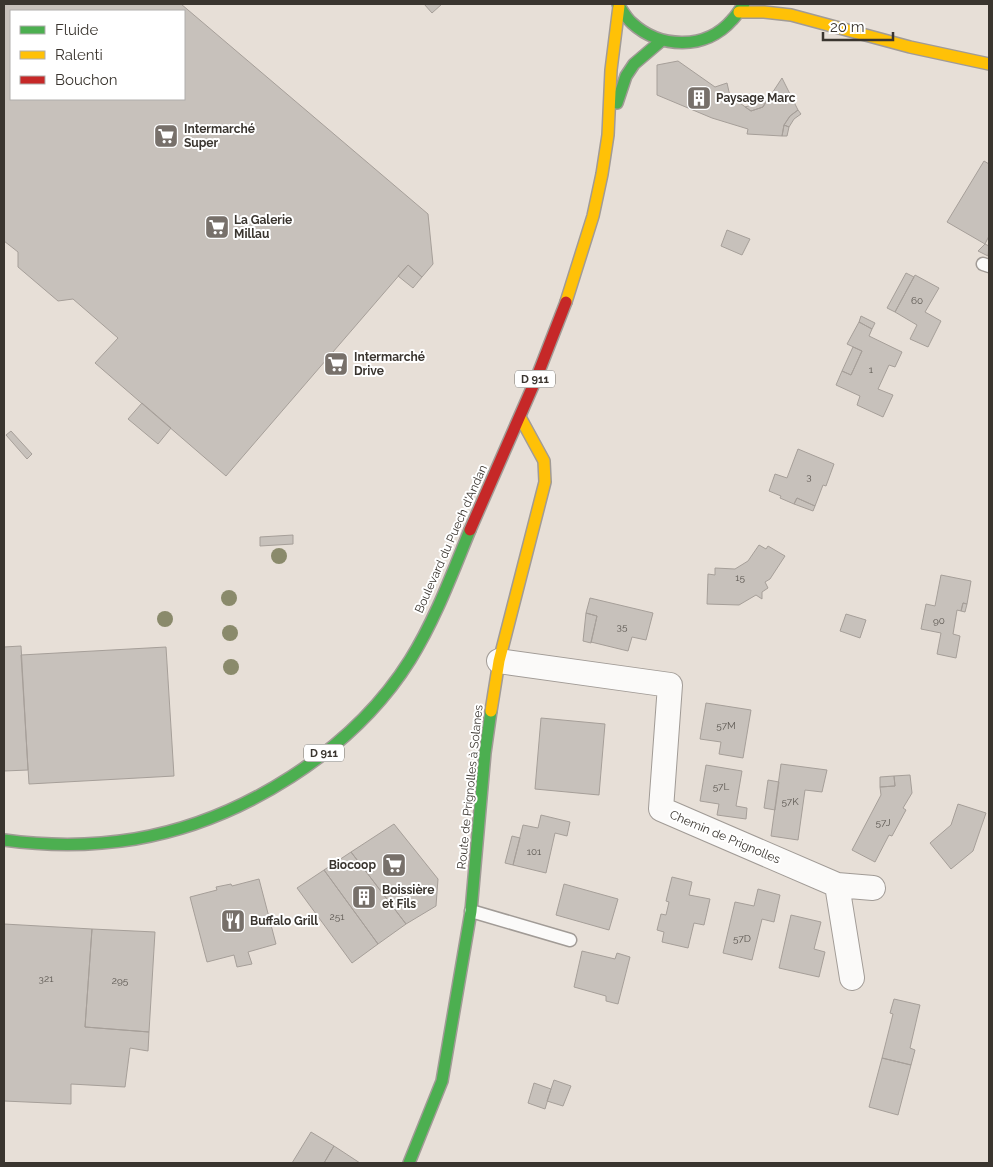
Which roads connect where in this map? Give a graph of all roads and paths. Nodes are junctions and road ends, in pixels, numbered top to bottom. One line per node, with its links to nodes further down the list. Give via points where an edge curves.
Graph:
1 (618, 5): 3 (main road, via 636,28); 5 (main road, D 911)
2 (741, 8): 3 (main road, via 730,24 705,40 676,44); 4 (main road, via 791,15)
3 (661, 41): 5 (main road, D 911, via 634,64 626,76)
4 (989, 64)
5 (609, 126): 6 (main road, D 911, via 602,175 570,291)
6 (520, 417): 7 (main road, Route de Prignolles à Solanes, via 544,461 545,482); 8 (main road, Boulevard du Puech d'Andan / D 911, via 441,600 409,661 386,694 335,745 258,797 221,813 143,837 93,844 41,845)
7 (499, 661): 9 (street, Chemin de Prignolles, via 670,685 661,809); 11 (main road, Route de Prignolles à Solanes, via 485,753)
8 (4, 840)
9 (837, 885): 10 (street); 13 (street)
10 (873, 888)
11 (471, 911): 12 (lane); 14 (main road, Route de Prignolles à Solanes, via 442,1081)
12 (570, 940)
13 (852, 978)
14 (409, 1163)

